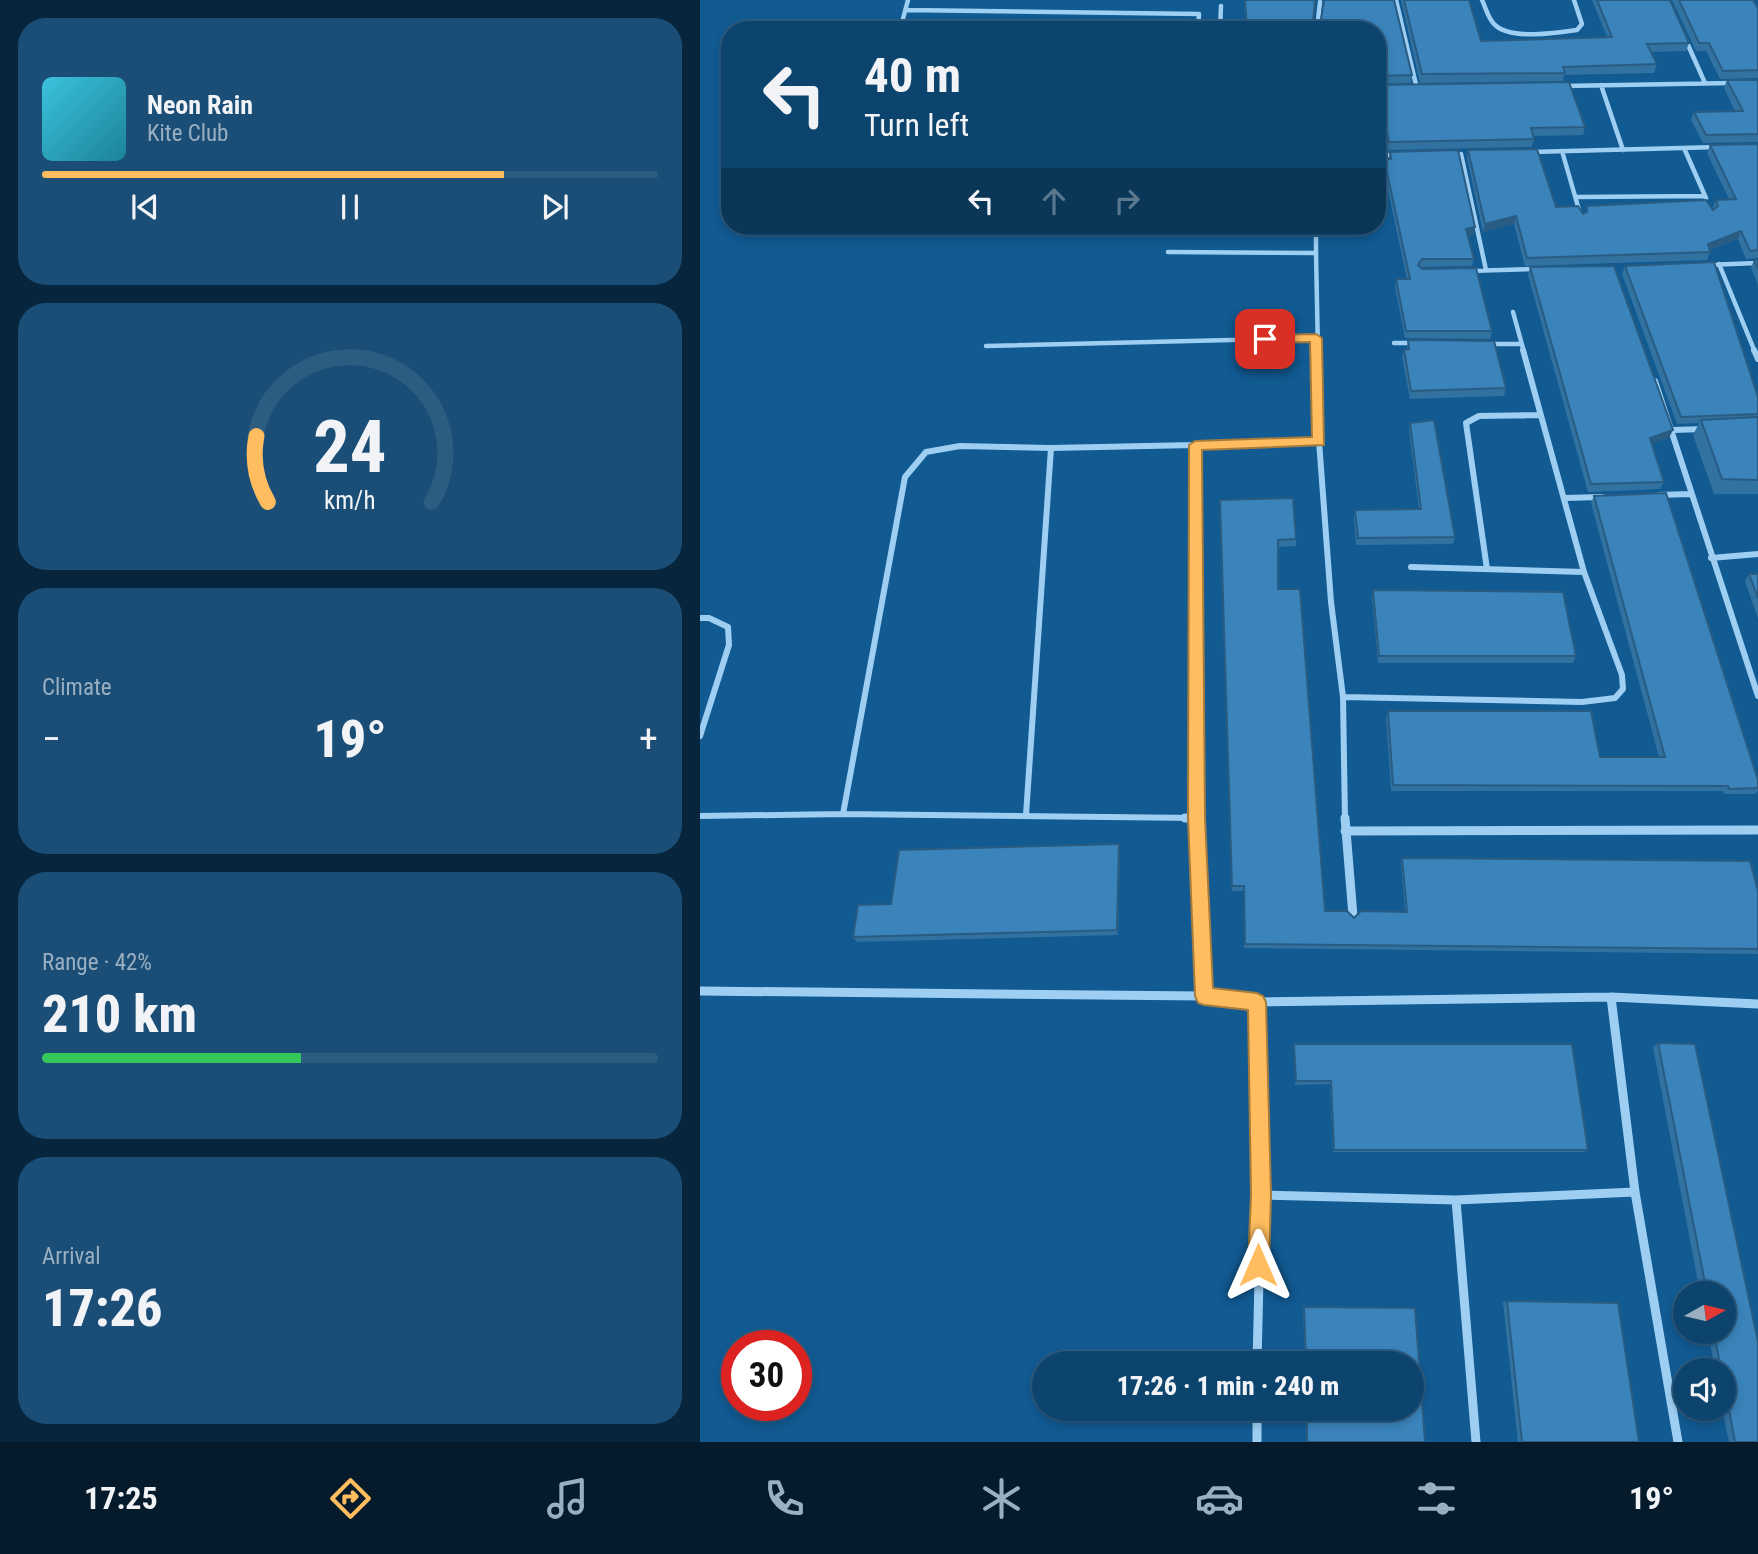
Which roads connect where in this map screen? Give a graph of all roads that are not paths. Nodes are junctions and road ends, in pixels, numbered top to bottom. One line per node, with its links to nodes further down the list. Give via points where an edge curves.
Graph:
1 (908, 0): 7 (street)
2 (1396, 0): 18 (street)
3 (1482, 0): 4 (street, via 1494,24 1503,31 1560,33 1577,30 1582,24)
4 (1574, 0)
5 (1320, 2): 11 (street)
6 (1221, 6): 10 (street)
7 (907, 10): 8 (street); 9 (street, via 1199,14)
8 (903, 21)
9 (1199, 21)
10 (1220, 21)
11 (1318, 21)
12 (1679, 24): 13 (street)
13 (1705, 83): 14 (street); 15 (street)
14 (1745, 83)
15 (1601, 85): 16 (street); 22 (street)
16 (1561, 86)
17 (1404, 89): 18 (street)
18 (1417, 89): 19 (street)
19 (1430, 89)
20 (1721, 147): 21 (street)
21 (1684, 148): 22 (street); 30 (street)
22 (1623, 150): 23 (street)
23 (1562, 151): 24 (street); 31 (street)
24 (1524, 152)
25 (1447, 154): 26 (street)
26 (1461, 154): 27 (street); 41 (street)
27 (1474, 154)
28 (1386, 155): 29 (street)
29 (1405, 155)
30 (1705, 196): 31 (street); 32 (street)
31 (1577, 197): 33 (street)
32 (1707, 204)
33 (1581, 217)
34 (1316, 235): 36 (street)
35 (1168, 252): 36 (street)
36 (1316, 254): 44 (street)
37 (1719, 264): 38 (street); 39 (street); 50 (street)
38 (1758, 264)
39 (1693, 265)
40 (1550, 269): 41 (street)
41 (1486, 270): 42 (street)
42 (1460, 271)
43 (1513, 312): 48 (street)
44 (1316, 338): 49 (street); 55 (street)
45 (1394, 343): 46 (street)
46 (1420, 343)
47 (1483, 344): 48 (street)
48 (1520, 344): 52 (street)
49 (986, 346)
50 (1758, 359)
51 (1650, 368): 54 (street)
52 (1540, 415): 61 (street); 65 (street, via 1479,416 1466,424)
53 (1709, 429): 54 (street)
54 (1673, 430): 58 (street)
55 (1319, 441): 56 (street); 69 (street)
56 (1195, 445): 57 (street); 74 (street)
57 (1051, 448): 71 (street, via 960,446 926,452 905,477); 72 (street)
58 (1690, 494): 59 (street); 63 (street)
59 (1652, 495)
60 (1615, 496): 61 (street)
61 (1564, 498): 66 (street)
62 (1758, 554): 63 (street)
63 (1711, 558): 68 (street)
64 (1411, 567): 65 (street)
65 (1488, 569): 66 (street)
66 (1584, 572): 69 (street, via 1622,676 1623,689 1615,698 1582,702)
67 (700, 618): 70 (street, via 728,627 729,645)
68 (1758, 696)
69 (1343, 697): 76 (street)
70 (700, 736)
71 (843, 814): 72 (street); 73 (street)
72 (1026, 814): 74 (street)
73 (700, 816)
74 (1197, 818): 79 (street)
75 (1758, 830): 76 (street)
76 (1345, 831): 77 (street)
77 (1353, 916)
78 (700, 991): 79 (street)
79 (1204, 996): 81 (street)
80 (1611, 997): 81 (street); 82 (street); 83 (street)
81 (1257, 1002): 84 (street)
82 (1758, 1004)
83 (1634, 1192): 85 (street); 90 (street)
84 (1261, 1195): 85 (street); 86 (street)
85 (1456, 1200): 89 (street)
86 (1257, 1351)
87 (1257, 1421): 88 (street)
88 (1257, 1442)
89 (1476, 1442)
90 (1678, 1442)

